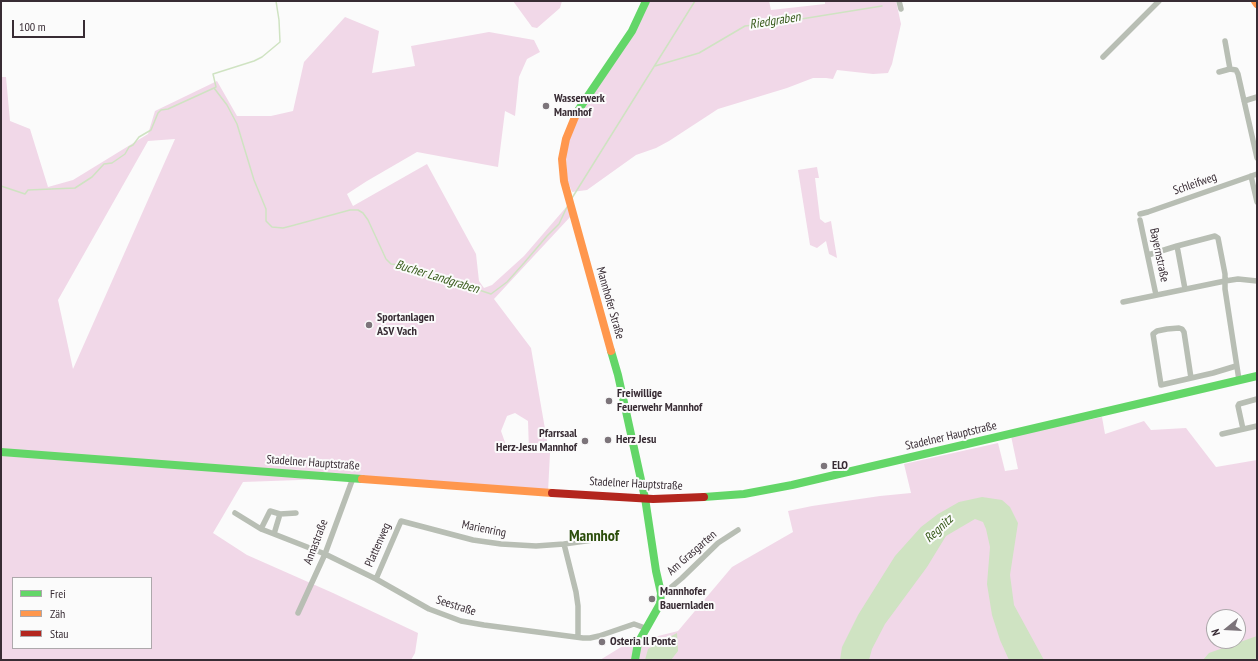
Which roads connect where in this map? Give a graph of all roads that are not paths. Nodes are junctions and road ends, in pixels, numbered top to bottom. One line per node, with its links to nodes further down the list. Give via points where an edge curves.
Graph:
1 (646, 1): 35 (main road, Mannhofer Straße, via 632,31 571,124 562,159 571,208 618,375)
2 (899, 1): 6 (street)
3 (1159, 1): 8 (street)
4 (1255, 1): 5 (main road)
5 (1257, 4)
6 (901, 9)
7 (1224, 41): 9 (street)
8 (1103, 57)
9 (1230, 69): 10 (street); 12 (street, via 1233,68 1238,74)
10 (1219, 72)
11 (1257, 97): 12 (street)
12 (1244, 101): 13 (street)
13 (1257, 158)
14 (1254, 175): 15 (street); 16 (street, Schleifweg)
15 (1257, 202)
16 (1140, 214)
17 (1140, 220): 19 (street, Bayernstraße)
18 (1177, 246): 19 (street); 20 (street, via 1217,236); 22 (street, Bayernstraße)
19 (1148, 255): 23 (street, Bayernstraße)
20 (1225, 281): 21 (street, Bayernstraße); 22 (street, Bayernstraße); 25 (street)
21 (1257, 281)
22 (1185, 289): 23 (street, Bayernstraße)
23 (1156, 295): 24 (street, Bayernstraße)
24 (1123, 302)
25 (1236, 366): 27 (street); 28 (street)
26 (1257, 376): 28 (main road, Stadelner Hauptstraße)
27 (1191, 378): 27 (street, via 1161,385 1153,334 1167,329 1182,329)
28 (1239, 380): 35 (main road, Stadelner Hauptstraße, via 776,489 684,499)
29 (1257, 399): 31 (street, via 1238,406)
30 (1257, 426): 31 (street)
31 (1243, 429): 32 (street)
32 (1222, 434)
33 (1, 452): 34 (main road, Stadelner Hauptstraße)
34 (353, 478): 35 (main road, Stadelner Hauptstraße); 45 (street, Annastraße)
35 (645, 498): 47 (main road, Mannhofer Straße)
36 (235, 513): 40 (street, Seestraße)
37 (296, 513): 38 (street)
38 (280, 514): 40 (street, via 270,511); 42 (street)
39 (401, 521): 44 (street, Marienring, via 473,540 501,544); 46 (street, Plattenweg)
40 (261, 529): 42 (street, Seestraße)
41 (738, 530): 47 (street, Am Grasgarten, via 718,543 682,578)
42 (274, 534): 45 (street, Seestraße)
43 (593, 540): 44 (street, Marienring)
44 (564, 544): 50 (street, via 576,592)
45 (325, 554): 46 (street, Seestraße); 48 (street, Annastraße)
46 (376, 579): 50 (street, Seestraße, via 429,609 461,621)
47 (661, 593): 49 (main road, Mannhofer Straße, via 660,604)
48 (298, 613)
49 (645, 628): 50 (street, Seestraße, via 634,624 590,638); 51 (main road, Mannhofer Straße, via 638,643)
50 (578, 638)
51 (635, 659)

